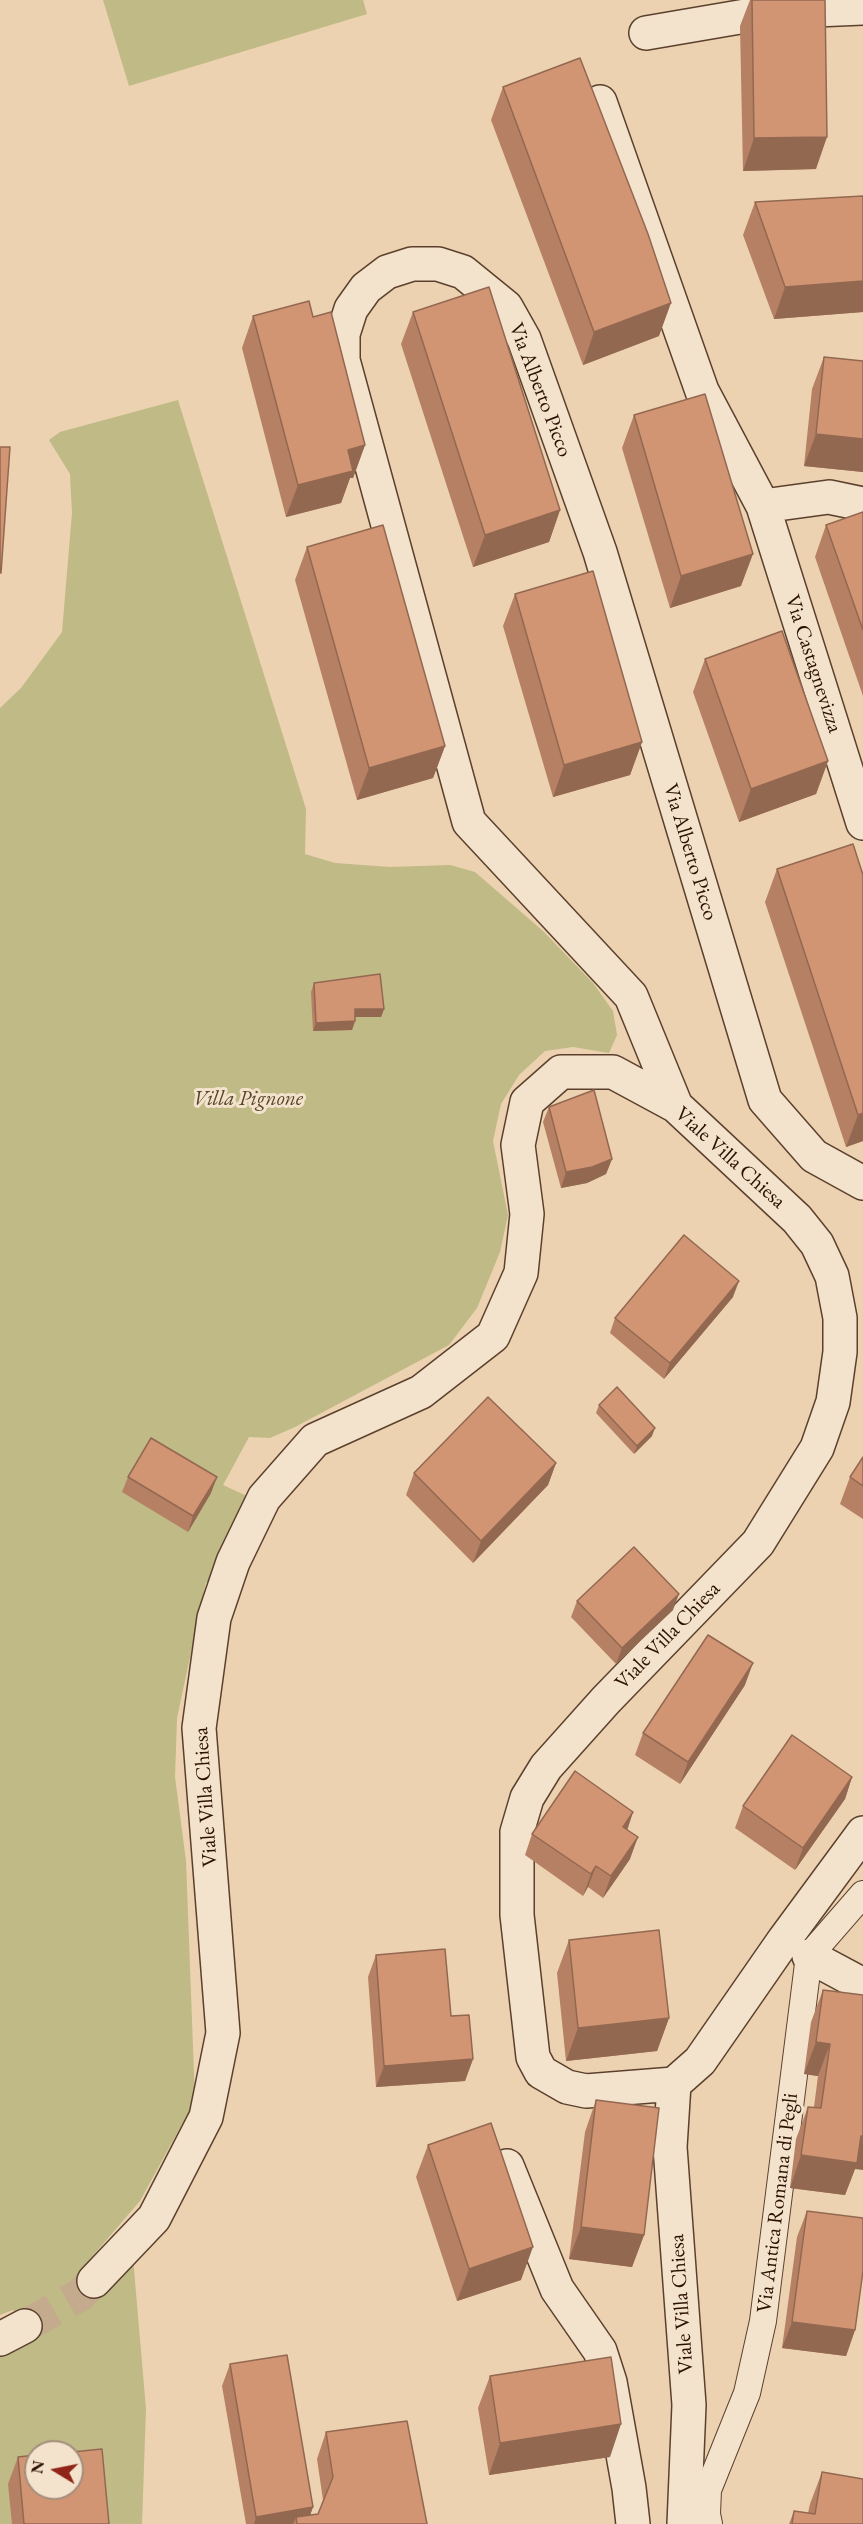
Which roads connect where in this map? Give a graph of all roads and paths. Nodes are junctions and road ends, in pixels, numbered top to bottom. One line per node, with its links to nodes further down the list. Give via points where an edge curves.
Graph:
1 (863, 8): 2 (street, via 768,12)
2 (646, 33)
3 (600, 102): 5 (street, Via Castagnevizza, via 702,391)
4 (863, 504): 5 (street, via 829,497)
5 (763, 506): 6 (street, Via Castagnevizza)
6 (863, 823)
7 (676, 1106): 8 (street, Via Alberto Picco, via 631,996 469,822 343,360 343,334 351,309 366,288 387,272 412,264 438,264 463,272 506,307 524,339 600,552 765,1100 814,1156); 13 (street, Viale Villa Chiesa, via 797,1219 817,1244 832,1276 840,1318 840,1352 833,1402 817,1448 758,1543 553,1759 536,1781 520,1815 517,1915 533,2057 542,2072 567,2087 586,2091); 15 (street, Viale Villa Chiesa, via 613,1072 561,1072 527,1102 518,1145 528,1214 521,1273 493,1336 421,1392 315,1440 258,1506 214,1618 199,1728 223,2033 206,2117 154,2218)
8 (863, 1184)
9 (863, 1833): 13 (street, via 700,2061)
10 (863, 1894): 11 (street)
11 (809, 1956): 12 (street); 18 (street, Via Antica Romana di Pegli, via 763,2321 747,2393 708,2490)
12 (863, 1985)
13 (674, 2084): 17 (street, Viale Villa Chiesa, via 670,2147 689,2405)
14 (507, 2166): 16 (street, via 557,2289 600,2351)
15 (94, 2281)
16 (633, 2524)
17 (684, 2524)
18 (709, 2524)

